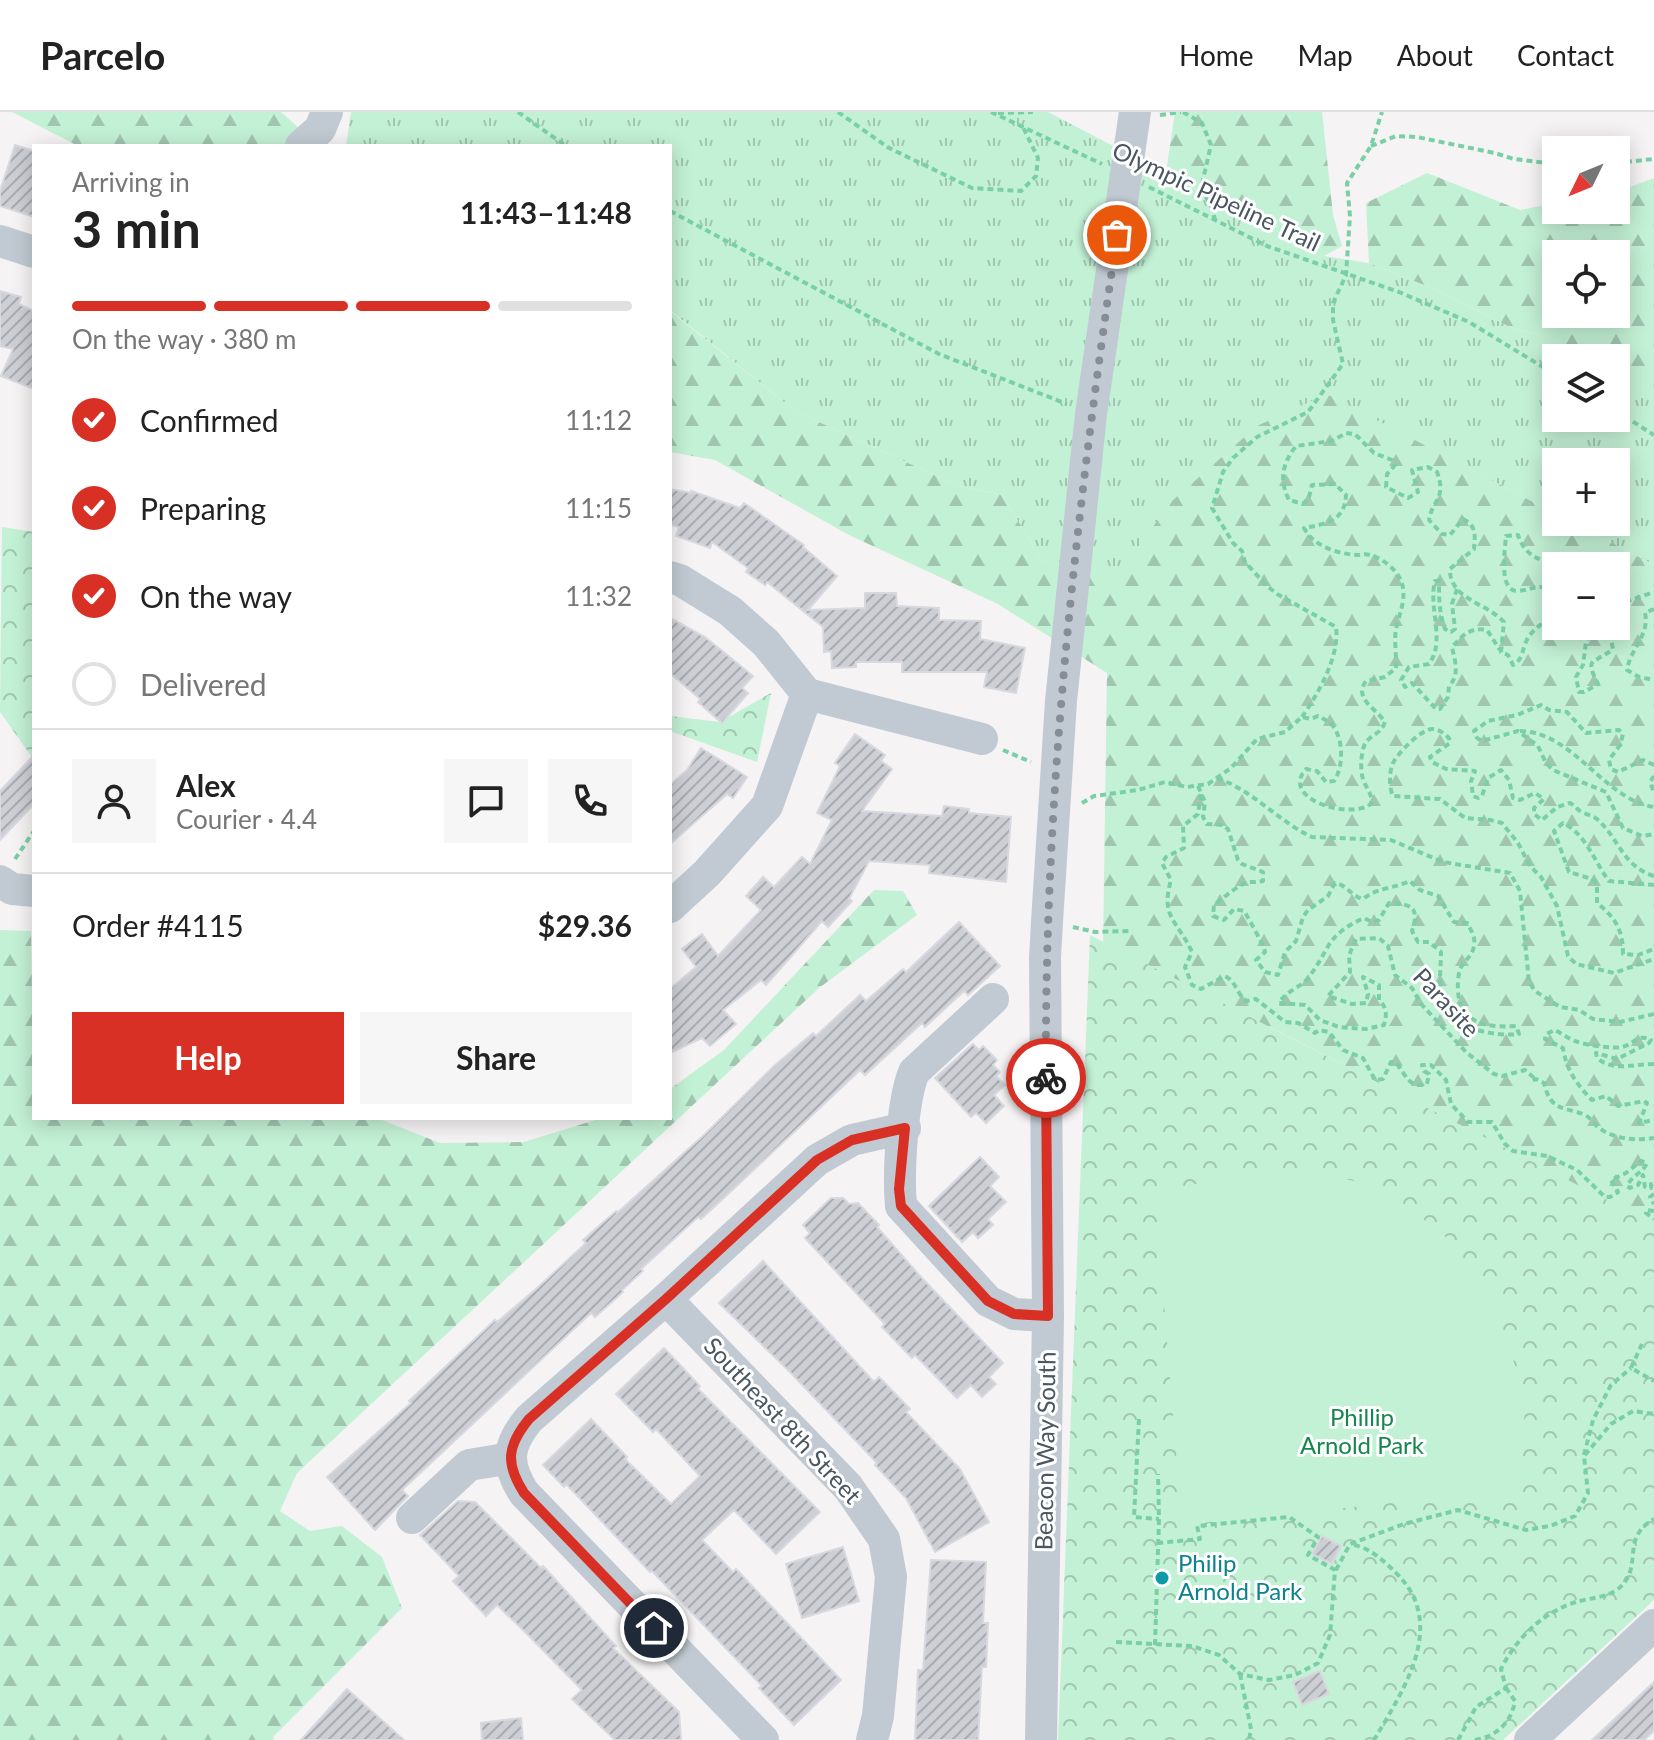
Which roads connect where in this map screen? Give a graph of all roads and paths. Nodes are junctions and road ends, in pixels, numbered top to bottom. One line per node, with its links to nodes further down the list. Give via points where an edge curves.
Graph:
1 (518, 112): 9 (path)
2 (838, 112): 8 (path, via 889,148 972,188 1021,191 1036,176 1038,158)
3 (1033, 112): 7 (path)
4 (1135, 112): 14 (street, Beacon Way South)
5 (1183, 112): 16 (path, via 1202,123 1211,145 1201,188)
6 (1382, 112): 10 (path)
7 (993, 113): 8 (path, Olympic Pipeline Trail)
8 (1022, 124): 14 (path, Olympic Pipeline Trail)
9 (563, 144)
10 (1371, 146): 12 (path, via 1396,136 1417,137); 19 (path, via 1347,183)
11 (1654, 159): 13 (path)
12 (1542, 162)
13 (1630, 162)
14 (1126, 176): 16 (path, Olympic Pipeline Trail); 21 (street, Beacon Way South)
15 (672, 212): 21 (path, via 939,354)
16 (1215, 220): 19 (path, Olympic Pipeline Trail)
17 (0, 241): 18 (street)
18 (32, 251)
19 (1346, 275): 20 (path, Olympic Pipeline Trail, via 1469,322); 37 (path, via 1333,303 1343,364 1308,412 1257,437 1233,458 1212,508 1266,585 1336,627 1332,658)
20 (1542, 366)
21 (1091, 414): 41 (street, Beacon Way South)
22 (1630, 420): 23 (path)
23 (1654, 435)
24 (1542, 560): 26 (path, via 1530,557 1518,535 1506,536 1508,588)
25 (672, 578): 36 (street, via 730,611 766,643)
26 (1542, 586)
27 (1457, 589): 34 (path, via 1504,622); 34 (path, via 1451,632 1443,624 1435,581 1438,646 1429,664 1409,667 1401,680 1405,687 1417,685 1440,709 1456,670 1452,647 1464,634 1487,630); 37 (path, via 1450,569 1474,549 1475,531 1463,519 1450,535 1442,534 1429,520 1439,503 1437,472 1428,467 1412,470 1418,492 1408,498 1386,487 1395,465 1392,460 1374,453 1355,434 1296,446 1283,467 1282,486 1289,500 1303,504 1312,485 1321,484 1335,484 1346,495 1339,517 1304,528 1307,534 1325,547 1377,558 1397,571 1402,584 1396,668 1361,688 1361,696 1385,722 1363,748 1361,774 1371,804 1351,811 1321,805 1303,792 1301,774 1306,769 1317,771 1326,782 1334,781 1340,773 1341,751 1332,724 1318,716)
28 (1654, 592): 29 (path)
29 (1630, 600)
30 (1654, 609): 35 (path, via 1645,613 1644,631 1627,670)
31 (1542, 625): 34 (path, via 1527,639 1518,662 1513,665)
32 (1587, 640): 33 (path, via 1576,677 1579,692 1598,684 1590,667 1613,649)
33 (1611, 640)
34 (1501, 652)
35 (1654, 680)
36 (807, 694): 39 (street); 55 (street, via 767,806)
37 (1302, 717): 43 (path, via 1285,732 1257,739)
38 (1518, 731): 40 (path, via 1482,741 1474,731 1488,721 1541,705 1567,712 1586,733 1619,730 1623,734 1609,760 1611,769 1618,772 1643,760); 47 (path, via 1556,742 1642,805); 50 (path, via 1538,746 1553,770 1606,792 1623,828 1642,836)
39 (982, 739): 41 (path, via 1021,760)
40 (1654, 765)
41 (1057, 767): 48 (street, Beacon Way South)
42 (1654, 776): 45 (path)
43 (1217, 778): 44 (path); 61 (path, via 1312,837 1391,840 1443,862 1510,873 1520,891 1529,982 1535,991 1593,1019 1620,1022)
44 (1198, 786): 46 (path, Parasite); 48 (path, via 1165,782 1094,796)
45 (1654, 793)
46 (1201, 794): 65 (path, Parasite, via 1207,824 1228,829 1238,860 1263,872 1263,881 1235,888 1214,905 1213,916 1224,920 1234,909 1244,911 1262,941 1265,952 1256,960 1265,972 1278,975 1303,917 1335,883 1363,899 1410,881 1438,896 1454,922 1467,923 1475,939 1459,973 1464,1013 1484,1025 1516,1026 1519,1034 1477,1032 1452,1015 1442,1003 1441,952 1429,942 1418,942 1412,931 1414,909 1407,903 1389,903 1379,920 1364,918 1349,925 1328,943 1309,978 1279,1003 1305,1005 1320,1020 1339,1027 1384,1025 1379,985 1367,978 1363,977 1366,1003 1328,996 1350,972 1349,955 1356,939 1379,938 1388,946 1395,975 1467,1053 1494,1074 1510,1076 1525,1070 1532,1081 1544,1083 1563,1111 1583,1114 1618,1136); 66 (path, via 1198,814 1183,826 1184,848 1162,863 1171,880 1168,915 1192,952 1185,967 1192,985 1201,989 1225,976 1241,997 1256,999 1285,1022 1315,1033 1329,1032 1343,1050 1363,1058 1375,1080 1383,1079 1391,1062 1407,1080 1427,1084 1429,1074 1422,1065 1431,1065 1446,1080 1451,1104 1468,1122 1492,1122 1513,1151 1547,1156 1577,1170 1605,1197 1618,1192 1611,1180 1641,1161 1647,1163 1645,1168 1627,1186 1638,1185 1643,1175 1645,1187)
47 (1654, 807)
48 (1054, 815): 56 (street, Beacon Way South)
49 (32, 834): 52 (path)
50 (1654, 834)
51 (1654, 876): 59 (path, via 1623,856 1600,822 1576,805 1557,807 1542,820 1534,808 1544,799 1535,793 1513,798 1501,770 1488,778 1482,796 1473,796 1475,771 1432,762 1430,757 1450,743 1438,729 1428,729 1393,763 1393,796 1440,799 1465,818 1502,823 1557,906 1568,956 1576,964 1614,973)
52 (0, 881): 54 (street, via 12,889)
53 (1654, 885): 58 (path, via 1609,881 1572,828 1563,823 1554,831 1569,872 1597,884 1597,903 1615,918 1623,954)
54 (32, 891)
55 (672, 905)
56 (1047, 922): 57 (path, via 1095,932); 72 (street, Beacon Way South)
57 (1129, 931)
58 (1654, 949)
59 (1654, 959)
60 (993, 999): 64 (street, via 914,1072)
61 (1654, 1014)
62 (1654, 1064): 63 (path, via 1611,1066 1597,1058 1596,1053 1612,1059 1630,1055 1649,1043 1647,1037 1610,1047 1581,1044 1555,1030 1546,1034 1545,1039 1563,1048 1574,1080 1592,1100 1606,1096 1618,1106 1644,1101 1639,1123)
63 (1654, 1120)
64 (905, 1128): 71 (street, via 852,1140 817,1160); 72 (street, via 901,1206 988,1301 1014,1314)
65 (1654, 1138)
66 (1654, 1186)
67 (1654, 1194): 68 (path)
68 (1654, 1204)
69 (1654, 1211): 70 (path, via 1646,1210)
70 (1654, 1219)
71 (666, 1299): 79 (street, via 529,1419 514,1437); 97 (street, Southeast 8th Street, via 848,1487 884,1539 891,1577)
72 (1048, 1316): 98 (street, Beacon Way South)
73 (1642, 1344): 74 (path)
74 (1631, 1368): 75 (path); 78 (path, via 1611,1385 1593,1420)
75 (1654, 1381)
76 (1654, 1414): 78 (path, via 1633,1411 1611,1424)
77 (1139, 1419): 82 (path, via 1134,1517)
78 (1584, 1456): 85 (path, via 1588,1493 1575,1516 1550,1526 1526,1530 1458,1510)
79 (511, 1458): 81 (street, via 469,1465); 96 (street, via 513,1475 524,1493)
80 (1158, 1474): 82 (path)
81 (412, 1518)
82 (1159, 1519): 84 (path)
83 (1654, 1519): 88 (path, via 1634,1537 1624,1583 1603,1597 1572,1603)
84 (1158, 1543): 86 (path, via 1200,1539 1197,1526 1289,1517 1318,1537 1308,1555); 91 (path)
85 (1350, 1544): 86 (path); 100 (path, via 1384,1561 1410,1586 1422,1625 1410,1679)
86 (1335, 1570): 92 (path, via 1330,1635 1318,1663 1269,1680)
87 (1654, 1625): 95 (street)
88 (1525, 1633): 89 (path); 93 (path, via 1501,1669)
89 (1531, 1641)
90 (1116, 1642): 91 (path)
91 (1155, 1645): 92 (path, via 1192,1646 1219,1655)
92 (1240, 1674): 99 (path)
93 (1506, 1688): 94 (path, via 1515,1701 1512,1716); 101 (path, via 1476,1707)
94 (1492, 1738): 102 (path)
95 (1533, 1739)
96 (763, 1740)
97 (872, 1740)
98 (1041, 1740)
99 (1249, 1740)
100 (1374, 1740)
101 (1458, 1740)
102 (1475, 1740)

